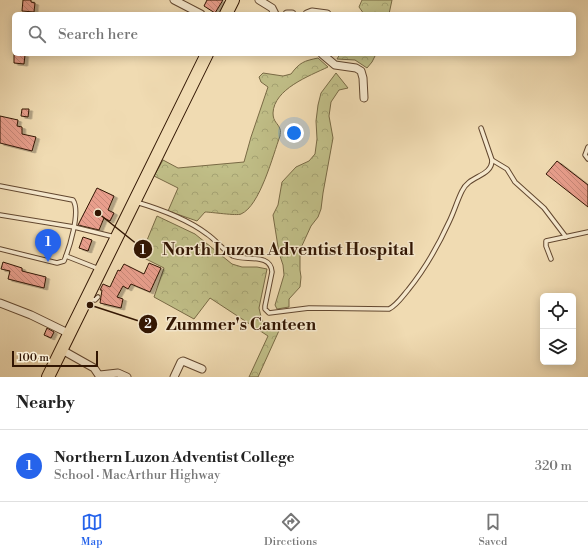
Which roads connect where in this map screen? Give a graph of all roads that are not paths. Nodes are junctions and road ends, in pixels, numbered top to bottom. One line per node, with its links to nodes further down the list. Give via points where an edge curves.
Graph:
1 (174, 0): 4 (street)
2 (233, 0): 5 (highway)
3 (260, 0): 6 (street)
4 (197, 12)
5 (227, 12)
6 (274, 12)
7 (206, 56): 15 (highway)
8 (325, 56): 9 (street, via 336,65 361,71)
9 (364, 98)
10 (481, 128): 13 (lane)
11 (588, 146): 12 (lane, via 585,155)
12 (588, 159)
13 (492, 160): 15 (lane, via 489,170 472,179 463,188 432,255 405,294 389,309 309,308 269,313 265,306 272,272 269,262 234,256 197,227); 19 (lane, via 507,169 515,182 544,208)
14 (0, 186): 17 (lane, via 73,200 76,212)
15 (135, 202): 20 (highway)
16 (0, 215): 17 (lane)
17 (74, 227): 20 (lane); 22 (lane)
18 (588, 232): 19 (lane)
19 (566, 237): 23 (lane, via 546,242)
20 (117, 238): 24 (highway)
21 (0, 249): 22 (lane, via 57,263 64,262)
22 (66, 256): 24 (lane)
23 (551, 258)
24 (101, 270): 26 (highway, via 92,298)
25 (0, 304): 26 (street, via 31,314)
26 (70, 334): 27 (highway)
27 (62, 350): 29 (street, via 92,366); 30 (highway)
28 (202, 369): 32 (street, via 183,361)
29 (100, 376): 31 (street, via 118,373)
30 (48, 377)
31 (126, 377)
32 (174, 377)

